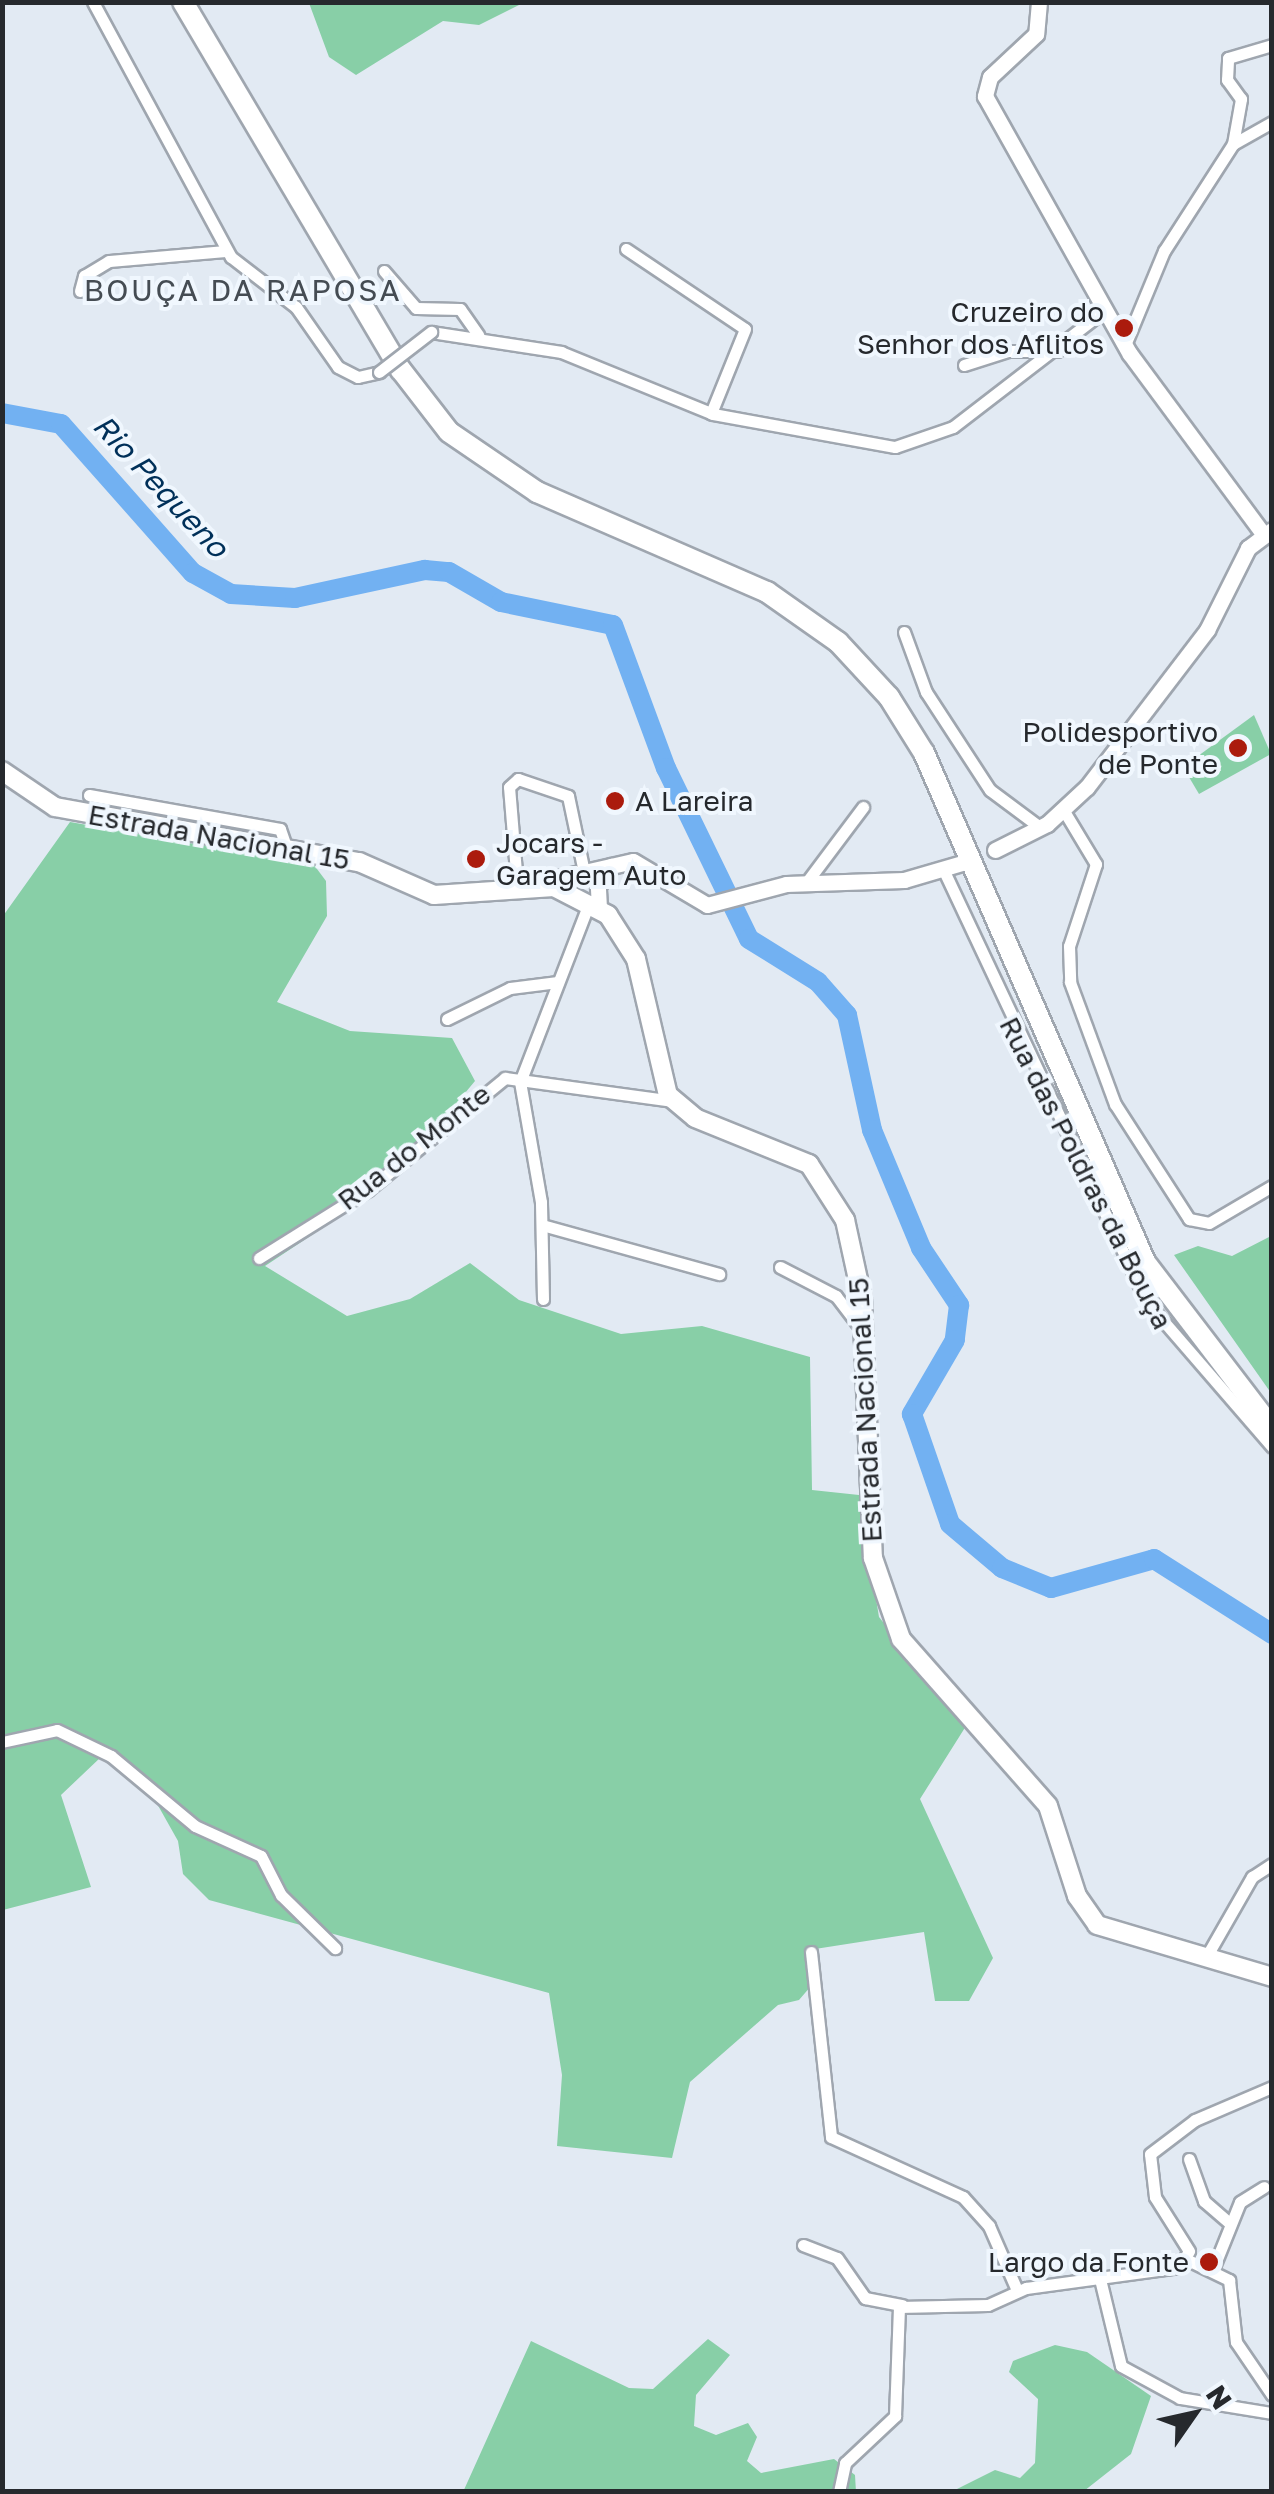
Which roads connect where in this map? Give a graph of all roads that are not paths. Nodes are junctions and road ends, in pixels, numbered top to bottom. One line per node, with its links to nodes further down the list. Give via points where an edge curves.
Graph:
1 (93, 2): 9 (street)
2 (183, 2): 46 (highway, via 392,356 449,432 536,492 780,600 888,696 924,753 1144,1262)
3 (196, 2): 45 (highway, via 455,421 544,482 785,590 890,680 943,771 1154,1252)
4 (1040, 10): 13 (street, via 1035,36 984,92)
5 (1272, 45): 7 (street, via 1228,58 1227,80 1241,98)
6 (1272, 122): 7 (street)
7 (1233, 144): 12 (street, via 1164,251)
8 (626, 248): 18 (street, via 745,329)
9 (226, 251): 11 (street, via 110,260 84,276); 14 (street, bridge, via 296,308 338,367 358,378 379,372 431,332)
10 (384, 271): 14 (street, via 416,308 460,309)
11 (80, 291)
12 (1138, 314): 13 (street); 15 (street)
13 (1108, 315): 15 (street); 16 (street)
14 (478, 335): 18 (street, via 580,358)
15 (1125, 345): 19 (street)
16 (1058, 350): 17 (street, via 1005,351); 18 (street, via 953,427 908,446)
17 (964, 365)
18 (711, 414)
19 (1268, 533): 24 (street, via 1203,636)
20 (904, 632): 25 (street, via 926,692 990,790)
21 (2, 771): 26 (main road, Estrada Nacional 15, via 52,806)
22 (90, 795): 26 (street, via 280,829)
23 (863, 807): 31 (street)
24 (1064, 811): 25 (street); 38 (street, via 1096,864 1068,946 1070,982 1121,1114 1170,1201 1193,1222 1213,1221)
25 (1041, 828): 27 (street)
26 (287, 849): 32 (main road, Estrada Nacional 15, via 367,864 434,894)
27 (994, 850)
28 (969, 861): 30 (street)
29 (599, 870): 31 (street, via 640,862 694,904); 32 (street); 32 (street, via 568,796 518,779 509,788); 33 (street); 33 (street)
30 (944, 871): 31 (street, via 882,883); 47 (street, Rua das Poldras da Bouça, via 1148,1302)
31 (806, 883)
32 (525, 884): 33 (main road, Estrada Nacional 15)
33 (584, 898): 34 (street); 37 (main road, via 636,959 656,1068)
34 (558, 982): 35 (street, via 510,988); 36 (street)
35 (446, 1019)
36 (521, 1076): 37 (street); 39 (street); 40 (street, Rua do Monte, via 495,1083 374,1185)
37 (672, 1101): 44 (main road, Estrada Nacional 15, via 817,1170 851,1236)
38 (1272, 1186)
39 (542, 1225): 42 (street); 43 (street)
40 (259, 1258)
41 (780, 1267): 44 (street, via 836,1296)
42 (720, 1274)
43 (543, 1299)
44 (864, 1334): 52 (main road, Estrada Nacional 15, via 864,1488 893,1624 1048,1806 1089,1917 1118,1936)
45 (1272, 1410)
46 (1272, 1428)
47 (1272, 1447)
48 (2, 1742): 50 (street, via 57,1730 111,1756 196,1826 261,1856 282,1896)
49 (1272, 1864): 52 (street, via 1252,1877)
50 (335, 1948)
51 (811, 1952): 62 (street, via 830,2137 963,2197 990,2226)
52 (1205, 1959): 53 (main road, Estrada Nacional 15)
53 (1272, 1977)
54 (1272, 2088): 59 (street, via 1196,2120 1150,2154 1151,2186)
55 (1189, 2159): 57 (street, via 1204,2201)
56 (1264, 2188): 57 (street, via 1240,2202)
57 (1230, 2224): 60 (street)
58 (803, 2244): 63 (street, via 836,2258 861,2295)
59 (1188, 2260): 60 (street); 61 (street)
60 (1214, 2269): 64 (street, via 1231,2286 1236,2342)
61 (1100, 2279): 62 (street); 65 (street, via 1121,2366 1175,2397)
62 (1017, 2290): 63 (street, via 988,2305)
63 (902, 2306): 66 (street, via 893,2320 895,2416 845,2463)
64 (1272, 2396)
65 (1272, 2412)
66 (839, 2492)

